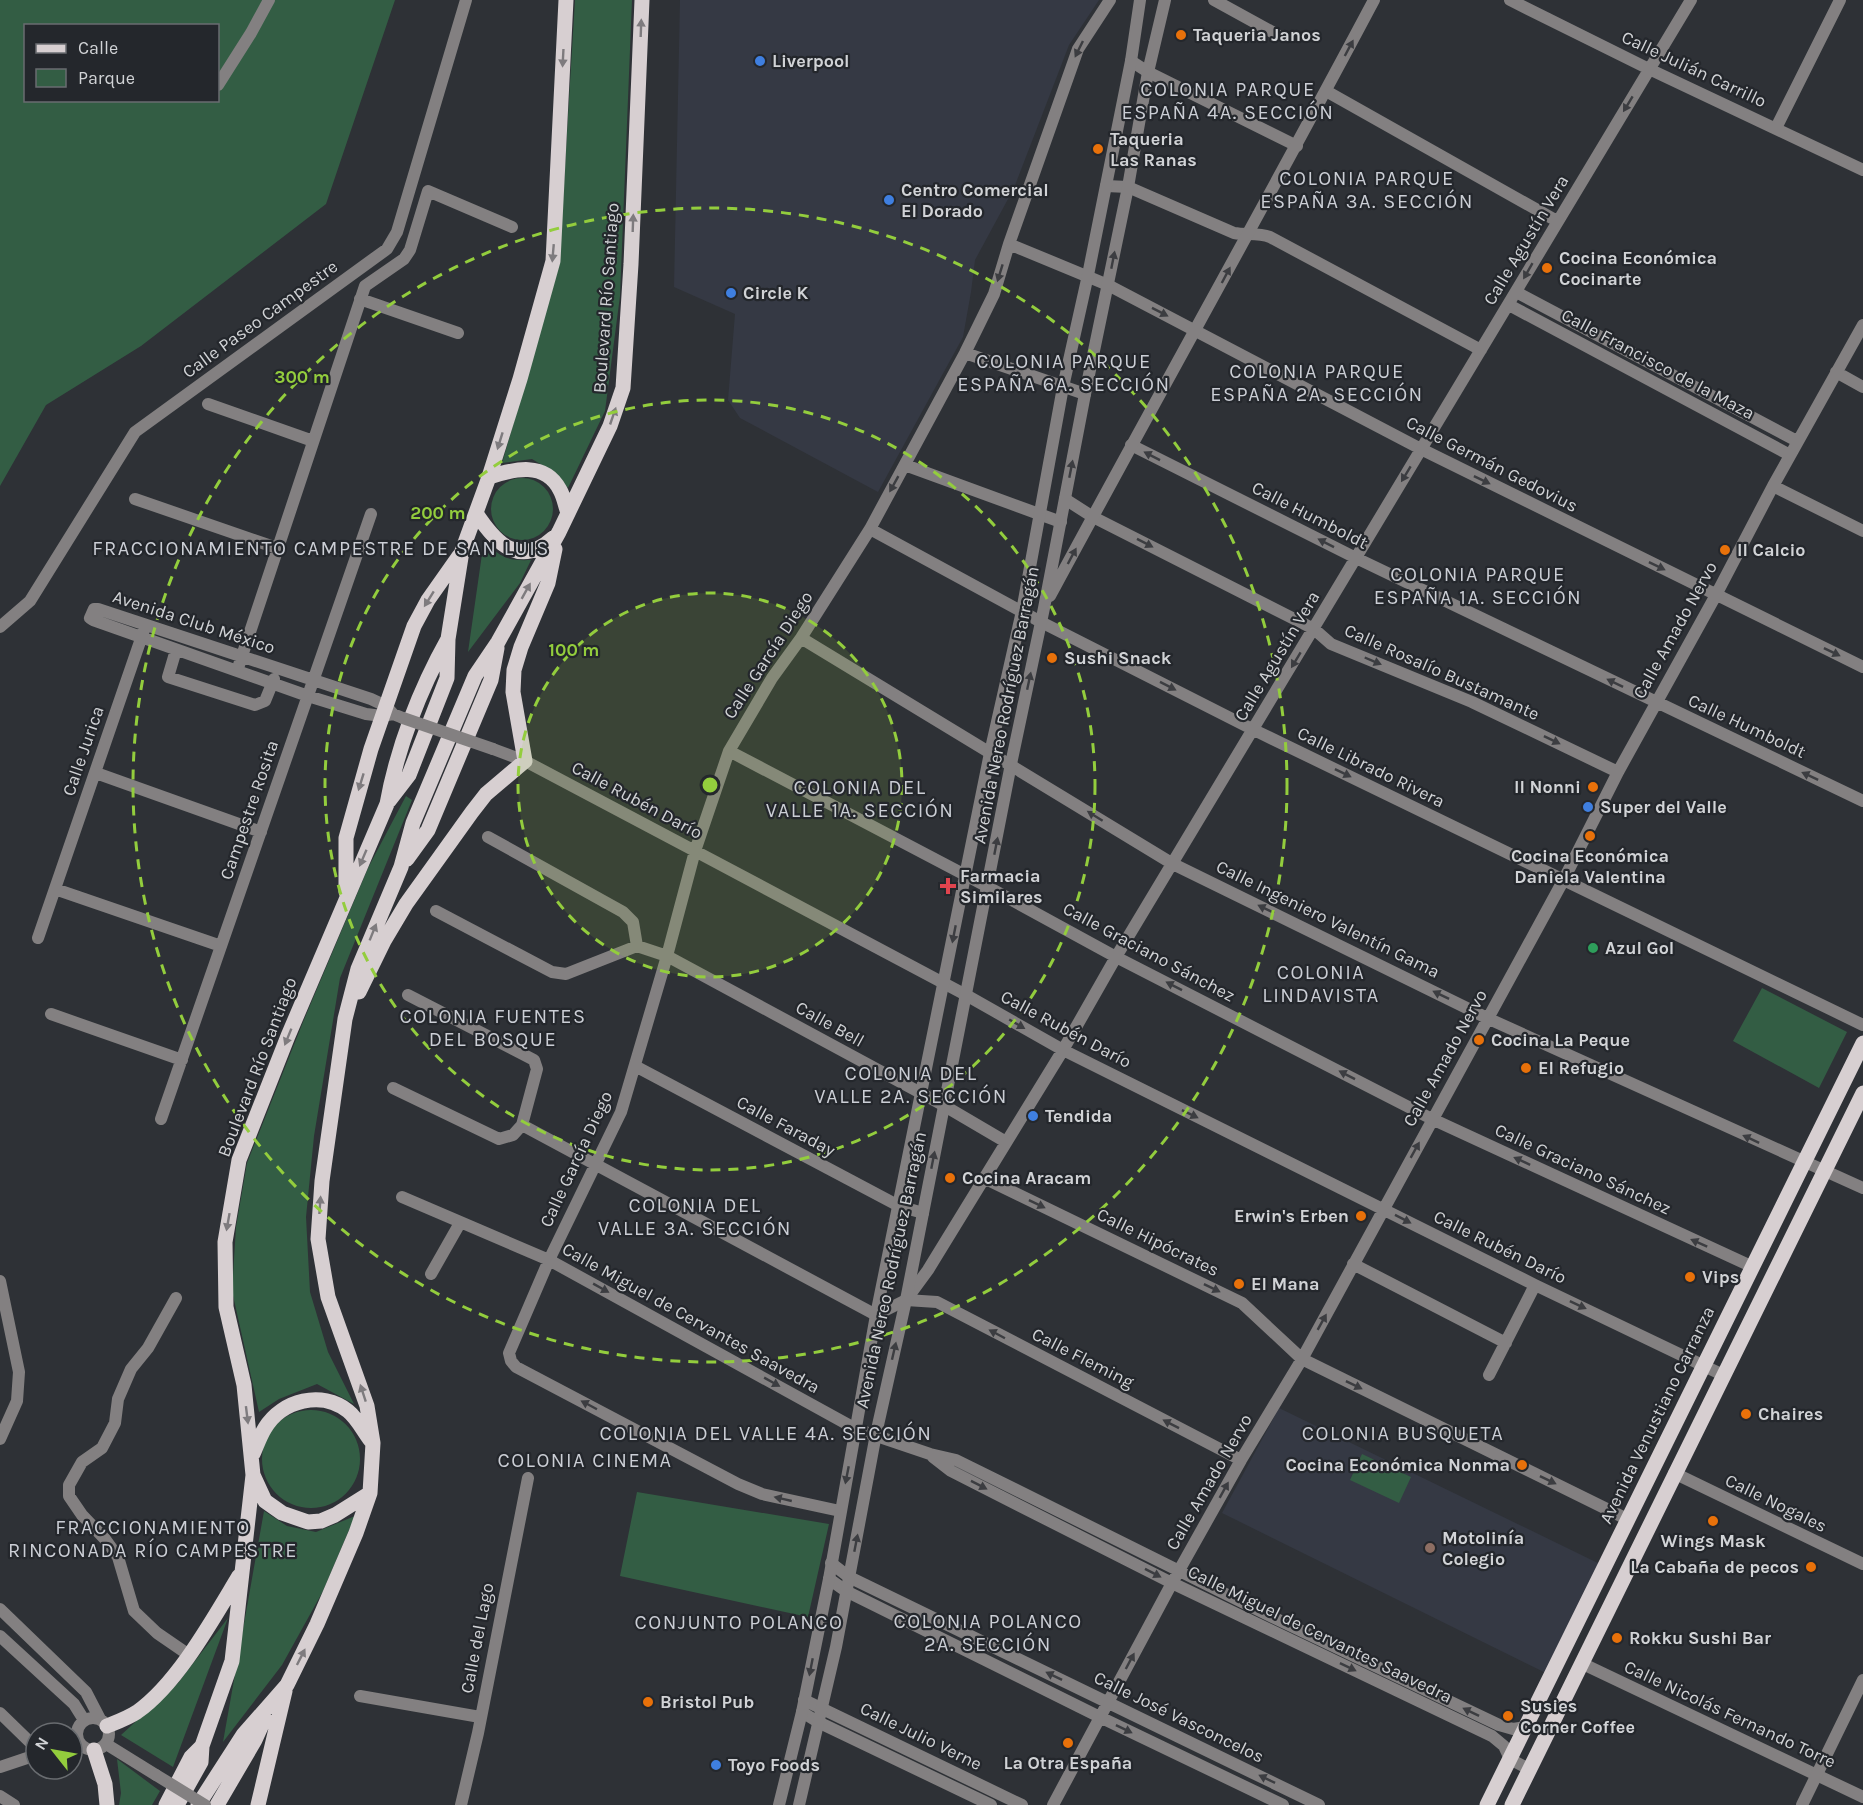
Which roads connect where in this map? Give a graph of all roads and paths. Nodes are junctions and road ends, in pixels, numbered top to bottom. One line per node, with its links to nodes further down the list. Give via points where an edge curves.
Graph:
1 (269, 0): 17 (street)
2 (466, 0): 69 (street, Calle Paseo Campestre, via 397,232 387,249 135,432 30,601)
3 (566, 0): 49 (main road, Boulevard Río Santiago, one-way to 49, via 553,261)
4 (642, 0): 54 (main road, Boulevard Río Santiago, one-way to 4, via 610,426 623,388)
5 (1110, 0): 27 (street, Calle García Diego, one-way to 27, via 1078,49)
6 (1140, 0): 14 (street, Avenida Nereo Rodríguez Barragán)
7 (1165, 0): 16 (street, Avenida Nereo Rodríguez Barragán)
8 (1214, 0): 13 (street)
9 (1374, 0): 18 (street, one-way to 9)
10 (1510, 0): 15 (street, Calle Julián Carrillo)
11 (1691, 0): 15 (street, Calle Agustín Vera)
12 (1840, 0): 19 (street)
13 (1276, 34)
14 (1131, 61): 16 (street); 22 (street, Avenida Nereo Rodríguez Barragán)
15 (1649, 69): 19 (street, Calle Julián Carrillo); 24 (street, Calle Agustín Vera, one-way to 24)
16 (1148, 72): 20 (street); 23 (street, Avenida Nereo Rodríguez Barragán)
17 (219, 83)
18 (1326, 90): 20 (street); 24 (street)
19 (1776, 128): 21 (street, Calle Julián Carrillo)
20 (1297, 146): 26 (street)
21 (1863, 170)
22 (1106, 186): 23 (street); 28 (street, Avenida Nereo Rodríguez Barragán)
23 (1128, 187): 26 (street, via 1224,230); 29 (street, Avenida Nereo Rodríguez Barragán, one-way to 23)
24 (1557, 221): 30 (street, Calle Agustín Vera, one-way to 30)
25 (512, 227): 31 (street, via 428,191 410,250 404,259 365,286)
26 (1247, 235): 34 (street, one-way to 26); 36 (street, via 1270,237)
27 (1009, 244): 28 (street, Calle Germán Gedovius); 37 (street, Calle García Diego, one-way to 37, via 994,294)
28 (1088, 275): 29 (street, Calle Germán Gedovius); 39 (street, Avenida Nereo Rodríguez Barragán)
29 (1108, 285): 34 (street, Calle Germán Gedovius, one-way to 34); 41 (street, Avenida Nereo Rodríguez Barragán)
30 (1516, 292): 32 (street, Calle Agustín Vera); 44 (street, Calle Francisco de la Maza)
31 (360, 299): 35 (street); 43 (street)
32 (1509, 305): 36 (street, Calle Agustín Vera); 47 (street, Calle Francisco de la Maza)
33 (1863, 325): 38 (street, Calle Amado Nervo)
34 (1195, 330): 45 (street); 46 (street, Calle Germán Gedovius)
35 (458, 333)
36 (1481, 350): 46 (street, Calle Agustín Vera)
37 (965, 353): 39 (street); 48 (street, Calle García Diego)
38 (1836, 372): 40 (street); 44 (street, Calle Amado Nervo)
39 (1063, 387): 41 (street); 56 (street, Avenida Nereo Rodríguez Barragán)
40 (1863, 387)
41 (1085, 394): 52 (street, Avenida Nereo Rodríguez Barragán, one-way to 41)
42 (208, 404): 43 (street)
43 (313, 441): 62 (street)
44 (1797, 441): 47 (street, Calle Amado Nervo)
45 (1131, 445): 57 (street); 64 (street, Calle Humboldt, one-way to 45)
46 (1421, 449): 64 (street, Calle Agustín Vera, one-way to 64); 65 (street, Calle Germán Gedovius, one-way to 65)
47 (1790, 455): 50 (street, Calle Amado Nervo)
48 (905, 465): 56 (street); 59 (street, Calle García Diego, one-way to 59)
49 (489, 477): 53 (main road, Boulevard Río Santiago); 54 (main road, via 513,469 540,471 560,490)
50 (1773, 486): 60 (street); 65 (street, Calle Amado Nervo)
51 (135, 499): 62 (street)
52 (1065, 499): 57 (street, Calle Rosalío Bustamante); 58 (street, Avenida Nereo Rodríguez Barragán)
53 (476, 513): 61 (main road, via 491,535 513,550 540,548); 63 (main road, Boulevard Río Santiago)
54 (568, 513): 61 (main road, Boulevard Río Santiago)
55 (371, 514): 78 (street, Campestre Rosita)
56 (1039, 514): 58 (street); 67 (street, Avenida Nereo Rodríguez Barragán)
57 (1093, 517): 66 (street, one-way to 57); 70 (street, Calle Rosalío Bustamante, one-way to 70)
58 (1060, 522): 66 (street, Avenida Nereo Rodríguez Barragán)
59 (870, 529): 67 (street, Calle Librado Rivera); 72 (street, Calle García Diego)
60 (1863, 531)
61 (559, 532): 86 (main road, via 548,583 514,670 513,692); 111 (main road, Boulevard Río Santiago, one-way to 61, via 358,969 401,867 428,830 491,680 498,642)
62 (277, 548): 74 (street)
63 (462, 551): 82 (main road, one-way to 82, via 414,626); 99 (main road, Boulevard Río Santiago, one-way to 99, via 448,639 447,678 409,775 387,804)
64 (1356, 558): 70 (street, Calle Agustín Vera); 81 (street, Calle Humboldt, one-way to 64)
65 (1716, 595): 75 (street, Calle Germán Gedovius, one-way to 75); 81 (street, Calle Amado Nervo)
66 (1044, 608): 68 (street, Avenida Nereo Rodríguez Barragán)
67 (1022, 611): 68 (street, Calle Librado Rivera); 85 (street, Avenida Nereo Rodríguez Barragán)
68 (1041, 622): 83 (street, Calle Librado Rivera, one-way to 83); 87 (street, Avenida Nereo Rodríguez Barragán, one-way to 68)
69 (0, 627)
70 (1314, 629): 83 (street, Calle Agustín Vera, one-way to 83); 89 (street, Calle Rosalío Bustamante, one-way to 89, via 1331,644 1472,702)
71 (143, 631): 73 (street, Avenida Club México); 74 (street, Avenida Club México); 88 (street, Calle Jurica)
72 (801, 638): 84 (street, Calle García Diego); 85 (street, Calle Ingeniero Valentín Gama)
73 (176, 650): 77 (street, Avenida Club México); 79 (street, Avenida Club México, via 168,677 255,705 265,701)
74 (241, 657): 76 (street, Avenida Club México); 77 (street)
75 (1863, 667)
76 (277, 669): 78 (street, Avenida Club México); 79 (street, Avenida Club México)
77 (237, 672): 79 (street, Avenida Club México)
78 (313, 681): 80 (street, Campestre Rosita); 82 (street, Avenida Club México, via 370,699)
79 (272, 684): 80 (street, Avenida Club México)
80 (308, 696): 82 (street, Avenida Club México, via 366,714); 91 (street, Campestre Rosita)
81 (1656, 703): 89 (street, Calle Amado Nervo); 90 (street, Calle Humboldt, one-way to 81)
82 (391, 714): 86 (street, Calle Rubén Darío, bridge); 99 (main road, one-way to 99, via 371,749 346,838)
83 (1254, 730): 94 (street, Calle Agustín Vera); 96 (street, Calle Librado Rivera, one-way to 96)
84 (729, 751): 93 (street, Calle García Diego); 95 (street, Calle Graciano Sánchez)
85 (990, 753): 87 (street, Calle Ingeniero Valentín Gama); 95 (street, Avenida Nereo Rodríguez Barragán)
86 (525, 761): 93 (street, Calle Rubén Darío); 111 (main road, via 486,794 406,904)
87 (1011, 764): 94 (street, Calle Ingeniero Valentín Gama, one-way to 87); 97 (street, Avenida Nereo Rodríguez Barragán, one-way to 87)
88 (96, 772): 91 (street); 98 (street, Calle Jurica)
89 (1618, 772): 96 (street, Calle Amado Nervo)
90 (1863, 801)
91 (261, 832): 102 (street, Campestre Rosita)
92 (488, 837): 103 (street, via 623,912 633,922)
93 (695, 851): 104 (street, Calle García Diego); 106 (street, Calle Rubén Darío)
94 (1173, 864): 105 (street, Calle Agustín Vera); 110 (street, Calle Ingeniero Valentín Gama, one-way to 94)
95 (966, 875): 97 (street, Calle Graciano Sánchez); 106 (street, Avenida Nereo Rodríguez Barragán, one-way to 106)
96 (1563, 881): 110 (street, Calle Amado Nervo); 112 (street, Calle Librado Rivera)
97 (988, 887): 105 (street, Calle Graciano Sánchez); 108 (street, Avenida Nereo Rodríguez Barragán)
98 (55, 889): 101 (street, Calle Jurica); 102 (street)
99 (346, 898): 153 (main road, Boulevard Río Santiago, one-way to 153, via 238,1160 225,1242 226,1307 244,1385)
100 (436, 911): 103 (street, via 552,972 566,974)
101 (38, 938)
102 (221, 946): 115 (street, Campestre Rosita)
103 (637, 946): 104 (street, Calle Bell)
104 (667, 956): 116 (street, Calle García Diego); 119 (street, Calle Bell)
105 (1116, 957): 114 (street, Calle Agustín Vera); 122 (street, Calle Graciano Sánchez, one-way to 105)
106 (944, 984): 108 (street, Calle Rubén Darío); 119 (street, Avenida Nereo Rodríguez Barragán)
107 (408, 995): 123 (street, via 534,1060 537,1069)
108 (966, 995): 114 (street, Calle Rubén Darío, one-way to 114); 120 (street, Avenida Nereo Rodríguez Barragán)
109 (51, 1014): 115 (street)
110 (1487, 1018): 122 (street, Calle Amado Nervo); 125 (street, Calle Ingeniero Valentín Gama, one-way to 110)
111 (345, 1019): 152 (main road, Boulevard Río Santiago, one-way to 111, via 367,1406 328,1297 318,1239 322,1181)
112 (1863, 1025)
113 (1863, 1043): 125 (main road, Avenida Venustiano Carranza)
114 (1062, 1050): 124 (street, Calle Agustín Vera); 132 (street, Calle Rubén Darío, one-way to 132)
115 (182, 1060): 121 (street, Campestre Rosita)
116 (635, 1066): 126 (street, Calle García Diego, via 621,1112); 131 (street, Calle Faraday)
117 (393, 1088): 123 (street, via 499,1139 513,1135)
118 (1863, 1093): 127 (main road)
119 (921, 1094): 120 (street, Calle Bell); 131 (street, Avenida Nereo Rodríguez Barragán)
120 (944, 1105): 124 (street, Calle Bell); 133 (street, Avenida Nereo Rodríguez Barragán, one-way to 120)
121 (162, 1119)
122 (1432, 1119): 132 (street, Calle Amado Nervo, one-way to 122); 137 (street, Calle Graciano Sánchez, one-way to 122)
123 (522, 1125): 126 (street)
124 (1006, 1142): 128 (street, Calle Agustín Vera)
125 (1805, 1163): 127 (street, Calle Ingeniero Valentín Gama); 137 (main road, Avenida Venustiano Carranza)
126 (595, 1164): 135 (street, Calle García Diego); 143 (street)
127 (1824, 1172): 129 (street, Calle Ingeniero Valentín Gama); 148 (main road)
128 (984, 1178): 142 (street, Calle Agustín Vera); 145 (street, Calle Hipócrates, one-way to 145, via 1242,1303)
129 (1863, 1188)
130 (402, 1197): 134 (street, Calle Miguel de Cervantes Saavedra)
131 (899, 1206): 133 (street, Calle Faraday); 143 (street, Avenida Nereo Rodríguez Barragán)
132 (1383, 1209): 136 (street, Calle Amado Nervo); 140 (street, Calle Rubén Darío, one-way to 140)
133 (923, 1213): 142 (street, Avenida Nereo Rodríguez Barragán)
134 (460, 1223): 135 (street, Calle Miguel de Cervantes Saavedra); 138 (street)
135 (549, 1260): 149 (street, Calle Miguel de Cervantes Saavedra, one-way to 149); 159 (street, Calle García Diego, one-way to 135, via 762,1494 738,1484 516,1367 509,1353)
136 (1353, 1264): 144 (street); 145 (street, Calle Amado Nervo, one-way to 136)
137 (1753, 1267): 146 (main road, Avenida Venustiano Carranza)
138 (431, 1274)
139 (0, 1281): 151 (street, via 19,1372 17,1401)
140 (1535, 1285): 144 (street); 146 (street, Calle Rubén Darío, one-way to 146)
141 (176, 1298): 182 (street, via 148,1348 131,1369 118,1398 115,1423 102,1448 82,1462 69,1485 69,1496 118,1557 134,1611)
142 (906, 1300): 143 (street, Calle Agustín Vera); 150 (street, Avenida Nereo Rodríguez Barragán, one-way to 142); 154 (street, Calle Fleming, one-way to 142, via 937,1302)
143 (876, 1315): 149 (street, Avenida Nereo Rodríguez Barragán)
144 (1506, 1343): 147 (street)
145 (1302, 1359): 154 (street, Calle Amado Nervo); 160 (street, Calle Hipócrates, one-way to 160)
146 (1704, 1365): 148 (street, Calle Rubén Darío); 160 (main road, Avenida Venustiano Carranza)
147 (1488, 1375)
148 (1723, 1375): 155 (main road)
149 (856, 1429): 150 (street, Calle Miguel de Cervantes Saavedra); 159 (street, Avenida Nereo Rodríguez Barragán, one-way to 159)
150 (876, 1434): 161 (street, Calle Miguel de Cervantes Saavedra, via 956,1461); 168 (street, Avenida Nereo Rodríguez Barragán, one-way to 150)
151 (0, 1439)
152 (373, 1443): 153 (main road, via 348,1411 311,1398 293,1403 266,1426); 158 (main road, Boulevard Río Santiago)
153 (253, 1455): 156 (main road, Boulevard Río Santiago)
154 (1241, 1460): 167 (street, Calle Amado Nervo, one-way to 154)
155 (1674, 1473): 165 (street, Calle Nogales); 184 (main road)
156 (253, 1475): 158 (main road, via 265,1501 282,1513 308,1522 328,1518); 166 (main road, Boulevard Río Santiago)
157 (528, 1478): 196 (street, Calle del Lago)
158 (370, 1492): 187 (main road, Boulevard Río Santiago, one-way to 158, via 317,1624)
159 (840, 1511): 164 (street, Avenida Nereo Rodríguez Barragán)
160 (1627, 1519): 201 (main road, Avenida Venustiano Carranza)
161 (1095, 1536): 162 (street, Calle Miguel de Cervantes Saavedra); 163 (street, Calle Miguel de Cervantes Saavedra)
162 (1131, 1547): 163 (street); 167 (street, Calle Miguel de Cervantes Saavedra)
163 (1124, 1559): 170 (street, Calle Miguel de Cervantes Saavedra, one-way to 170)
164 (831, 1563): 168 (street, Calle José Vasconcelos); 169 (street, Avenida Nereo Rodríguez Barragán)
165 (1863, 1564)
166 (243, 1570): 182 (main road); 203 (main road, Boulevard Río Santiago, via 232,1661)
167 (1179, 1571): 170 (street, Calle Amado Nervo); 172 (street, Calle Miguel de Cervantes Saavedra)
168 (849, 1577): 171 (street, Avenida Nereo Rodríguez Barragán); 176 (street, Calle José Vasconcelos)
169 (829, 1579): 171 (street, Calle José Vasconcelos); 193 (street, Avenida Nereo Rodríguez Barragán, one-way to 193)
170 (1172, 1583): 174 (street, Calle Miguel de Cervantes Saavedra); 190 (street, Calle Amado Nervo, one-way to 170)
171 (846, 1591): 180 (street, Calle José Vasconcelos); 194 (street, Avenida Nereo Rodríguez Barragán)
172 (1264, 1612): 174 (street); 175 (street, Calle Miguel de Cervantes Saavedra)
173 (2, 1615): 200 (street, via 86,1692)
174 (1257, 1624): 178 (street, Calle Miguel de Cervantes Saavedra)
175 (1289, 1624): 178 (street); 179 (street, Calle Miguel de Cervantes Saavedra)
176 (960, 1630): 180 (street); 183 (street, Calle José Vasconcelos)
177 (0, 1636): 198 (street, via 74,1704)
178 (1283, 1636): 181 (street, Calle Miguel de Cervantes Saavedra)
179 (1317, 1637): 181 (street); 201 (street, Calle Miguel de Cervantes Saavedra, one-way to 179, via 1513,1729 1498,1725)
180 (952, 1644): 185 (street, Calle José Vasconcelos)
181 (1311, 1649): 209 (street, Calle Miguel de Cervantes Saavedra, one-way to 209, via 1492,1736 1504,1746)
182 (189, 1655): 200 (main road, via 136,1712)
183 (1025, 1662): 185 (street); 188 (street, Calle José Vasconcelos, one-way to 183)
184 (1581, 1663): 213 (main road); 214 (street, Calle Nicolás Fernando Torre)
185 (1017, 1676): 191 (street, Calle José Vasconcelos)
186 (1863, 1680): 214 (street)
187 (287, 1685): 192 (main road, Boulevard Río Santiago); 230 (main road)
188 (1083, 1690): 190 (street, Calle José Vasconcelos); 191 (street)
189 (360, 1696): 196 (street)
190 (1108, 1702): 197 (street, Calle Amado Nervo); 207 (street, Calle José Vasconcelos)
191 (1076, 1705): 197 (street, Calle José Vasconcelos)
192 (270, 1706): 227 (main road, Boulevard Río Santiago, via 243,1735); 229 (main road, Boulevard Río Santiago)
193 (803, 1706): 194 (street, Calle Julio Verne); 199 (street, Calle Julio Verne); 215 (street, Avenida Nereo Rodríguez Barragán)
194 (820, 1708): 199 (street, Avenida Nereo Rodríguez Barragán); 206 (street, Calle Julio Verne)
195 (0, 1713): 202 (street)
196 (480, 1717): 231 (street, Calle del Lago)
197 (1100, 1717): 212 (street, Calle José Vasconcelos, one-way to 212); 235 (street, Calle Amado Nervo)
198 (84, 1720): 200 (street)
199 (818, 1722): 211 (street, Calle Julio Verne); 217 (street, Avenida Nereo Rodríguez Barragán)
200 (104, 1723): 204 (street, via 109,1738)
201 (1526, 1726): 209 (main road, Avenida Venustiano Carranza)
202 (24, 1736)
203 (202, 1746): 225 (main road, Boulevard Río Santiago, via 191,1757); 226 (main road, Boulevard Río Santiago, via 201,1762)
204 (100, 1747): 205 (street); 224 (main road); 228 (street, bridge)
205 (84, 1748)
206 (916, 1754): 211 (street); 216 (street, Calle Julio Verne)
207 (1215, 1754): 212 (street); 237 (street, Calle José Vasconcelos, one-way to 207)
208 (24, 1759): 210 (street)
209 (1510, 1759): 213 (street, Calle Miguel de Cervantes Saavedra); 222 (main road, Avenida Venustiano Carranza)
210 (0, 1767)
211 (910, 1767): 218 (street, Calle Julio Verne)
212 (1207, 1769): 236 (street, Calle José Vasconcelos)
213 (1529, 1769): 238 (main road)
214 (1816, 1776): 220 (street, Calle Nicolás Fernando Torre); 239 (street)
215 (785, 1781): 217 (street); 232 (street, Avenida Nereo Rodríguez Barragán)
216 (977, 1783): 218 (street); 221 (street, Calle Julio Verne)
217 (803, 1788): 233 (street, Avenida Nereo Rodríguez Barragán)
218 (971, 1795): 221 (street, Calle Julio Verne)
219 (0, 1796): 223 (street)
220 (1863, 1797)
221 (994, 1801): 234 (street, Calle Julio Verne)
222 (1492, 1803)
223 (15, 1805)
224 (107, 1805)
225 (166, 1805)
226 (177, 1805)
227 (198, 1805)
228 (205, 1805)
229 (217, 1805)
230 (258, 1805)
231 (461, 1805)
232 (779, 1805)
233 (799, 1805)
234 (1022, 1805)
235 (1053, 1805)
236 (1283, 1805)
237 (1318, 1805)
238 (1512, 1805)
239 (1802, 1805)

